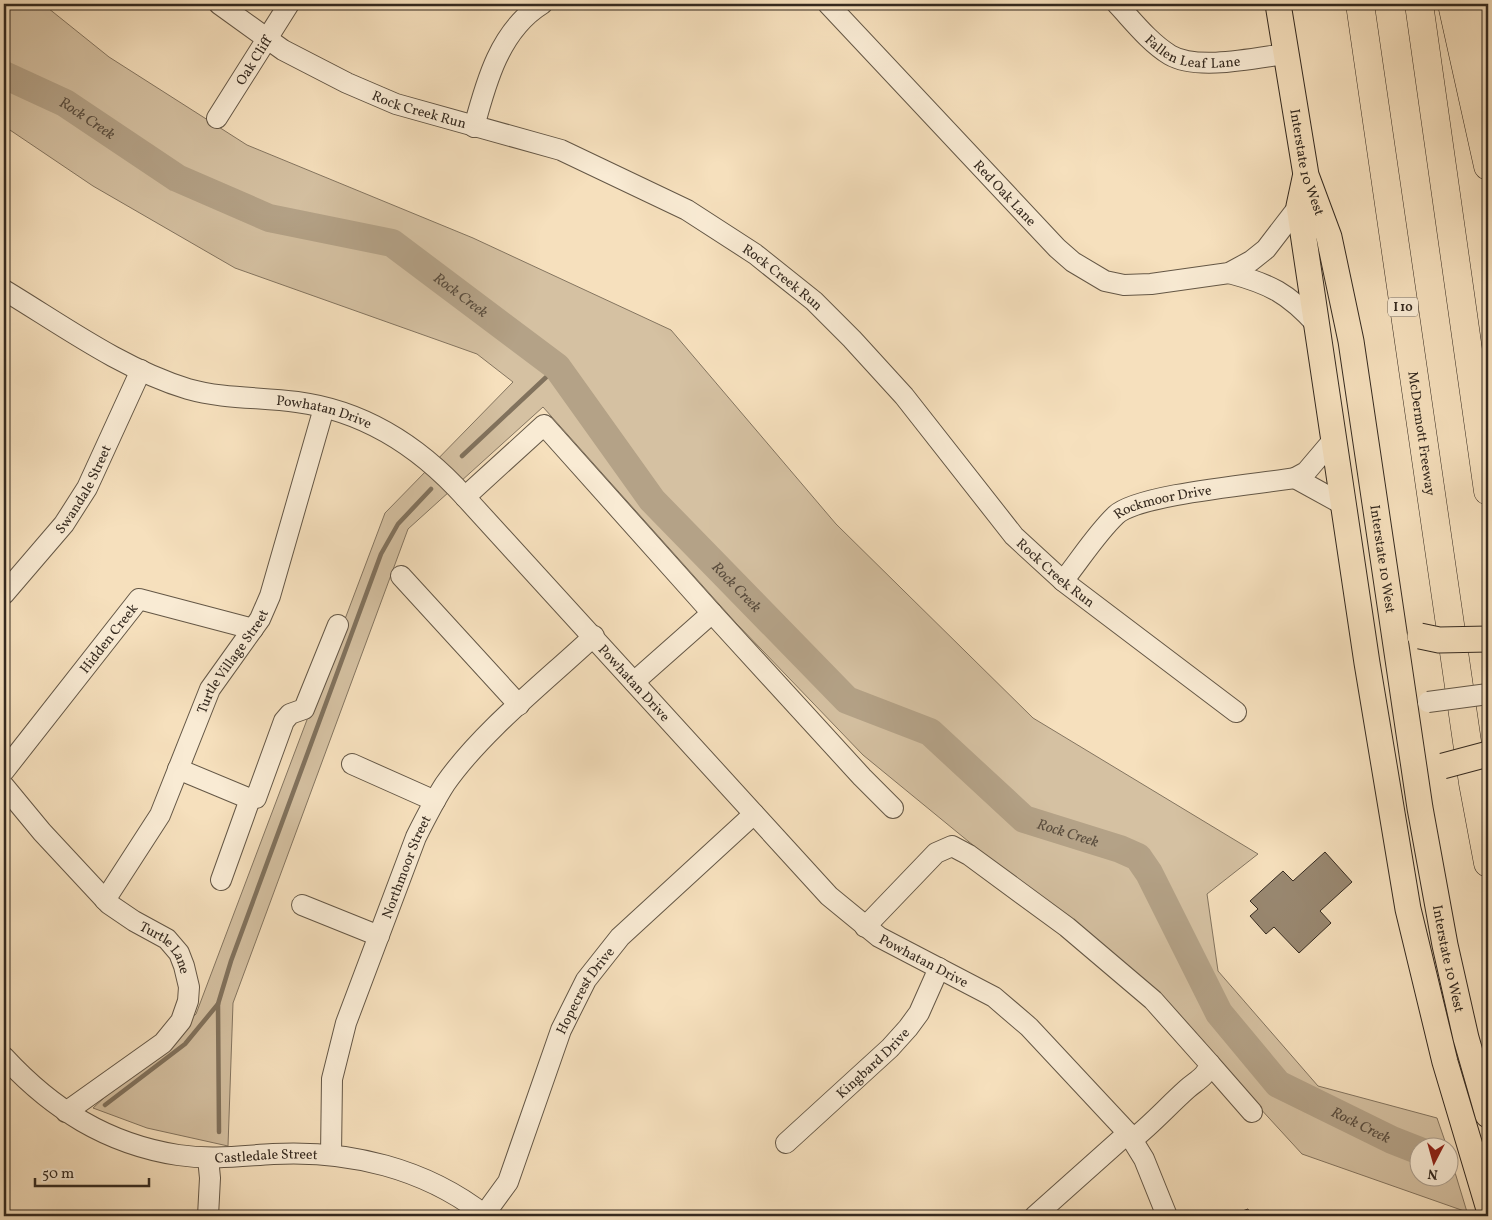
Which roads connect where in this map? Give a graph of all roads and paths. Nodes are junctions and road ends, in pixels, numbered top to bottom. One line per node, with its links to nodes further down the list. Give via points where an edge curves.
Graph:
1 (219, 4): 11 (street, Rock Creek Run)
2 (289, 4): 11 (street, Oak Cliff)
3 (542, 4): 14 (street, via 510,34 485,83)
4 (828, 4): 19 (street, Red Oak Lane, via 1073,262 1105,281 1124,285)
5 (1117, 4): 12 (street, Fallen Leaf Lane, via 1152,41 1186,62)
6 (1278, 4): 12 (main road, Interstate 10 West)
7 (1360, 4): 53 (highway, McDermott Freeway / I 10, via 1473,783)
8 (1419, 4): 26 (highway)
9 (1452, 4): 16 (highway)
10 (1469, 4): 15 (main road)
11 (267, 39): 13 (street, Oak Cliff); 14 (street, Rock Creek Run, via 347,83 396,104)
12 (1286, 54): 17 (main road, Interstate 10 West)
13 (216, 118)
14 (474, 127): 30 (street, Rock Creek Run, via 561,150 687,210 755,254 814,301 852,339 904,396 1014,536)
15 (1488, 153)
16 (1488, 166)
17 (1306, 175): 18 (main road); 32 (main road, Interstate 10 West, via 1328,236 1351,341)
18 (1299, 206): 19 (street, Red Oak Lane, via 1266,249); 21 (main road)
19 (1229, 274): 21 (street, Red Oak Lane, via 1276,289 1296,302)
20 (4, 290): 22 (street, Powhatan Drive)
21 (1316, 325): 24 (main road)
22 (140, 370): 23 (street, Powhatan Drive, via 188,389); 31 (street, Swandale Street, via 82,496 64,524)
23 (324, 408): 27 (street, Powhatan Drive, via 379,427 404,441 426,457); 35 (street, Turtle Village Street, via 270,596)
24 (1334, 439): 25 (street, via 1306,472); 28 (main road)
25 (1295, 478): 28 (street); 30 (street, Rockmoor Drive, via 1153,500 1129,507 1116,515)
26 (1488, 491)
27 (465, 497): 33 (street, via 544,425); 36 (street, Powhatan Drive)
28 (1344, 505): 69 (main road, via 1408,910 1448,1070)
29 (400, 576): 41 (street)
30 (1063, 581): 42 (street, Rock Creek Run)
31 (4, 594)
32 (1390, 599): 37 (main road, bridge, via 1408,628 1420,636 1439,640); 40 (main road, Interstate 10 West)
33 (712, 613): 38 (street); 50 (street)
34 (338, 625): 48 (street, via 304,709 290,714 284,722 256,798)
35 (253, 629): 45 (street, Turtle Village Street, via 210,689); 46 (street, Hidden Creek, via 140,599)
36 (594, 636): 38 (street, Powhatan Drive); 41 (street, Northmoor Street)
37 (1488, 639)
38 (634, 682): 52 (street, Powhatan Drive)
39 (1488, 694): 40 (street, bridge)
40 (1416, 704): 51 (main road, Interstate 10 West)
41 (519, 705): 49 (street, Northmoor Street, via 461,763)
42 (1236, 712)
43 (1488, 754): 51 (main road, bridge, via 1443,766 1428,783)
44 (352, 764): 49 (street)
45 (178, 769): 48 (street); 55 (street, Turtle Village Street, via 160,815)
46 (4, 771)
47 (4, 786): 55 (street, Turtle Lane)
48 (250, 799): 54 (street)
49 (435, 801): 58 (street, Northmoor Street, via 416,837)
50 (893, 808)
51 (1420, 808): 64 (main road, Interstate 10 West, via 1449,964)
52 (754, 814): 57 (street, Powhatan Drive, via 829,896); 70 (street, Hopecrest Drive, via 620,937 586,980 561,1030 508,1182)
53 (1488, 863)
54 (221, 880)
55 (105, 900): 62 (street, Turtle Lane, via 134,922 167,939 179,953 189,987 188,1001 181,1021 164,1043)
56 (302, 905): 58 (street)
57 (865, 927): 59 (street, Powhatan Drive, via 907,954); 61 (street, via 936,853 952,846 969,854 1068,927 1153,1000)
58 (379, 936): 67 (street, Northmoor Street, via 337,1052 332,1079)
59 (939, 968): 65 (street, Powhatan Drive, via 994,997 1029,1028); 66 (street, Kingbard Drive, via 919,1013 908,1028)
60 (4, 1057): 62 (street, Castledale Street, via 47,1100)
61 (1210, 1064): 63 (street); 65 (street, via 1207,1073 1159,1119)
62 (66, 1112): 68 (street, Castledale Street, via 94,1129 130,1144)
63 (1252, 1112)
64 (1488, 1115)
65 (1130, 1136): 72 (street); 73 (street, Powhatan Drive, via 1144,1159)
66 (786, 1143)
67 (331, 1155): 68 (street, Castledale Street); 70 (street, Castledale Street, via 405,1170)
68 (208, 1158): 71 (street)
69 (1488, 1206)
70 (485, 1215)
71 (208, 1216)
72 (1035, 1216)
73 (1167, 1216)

